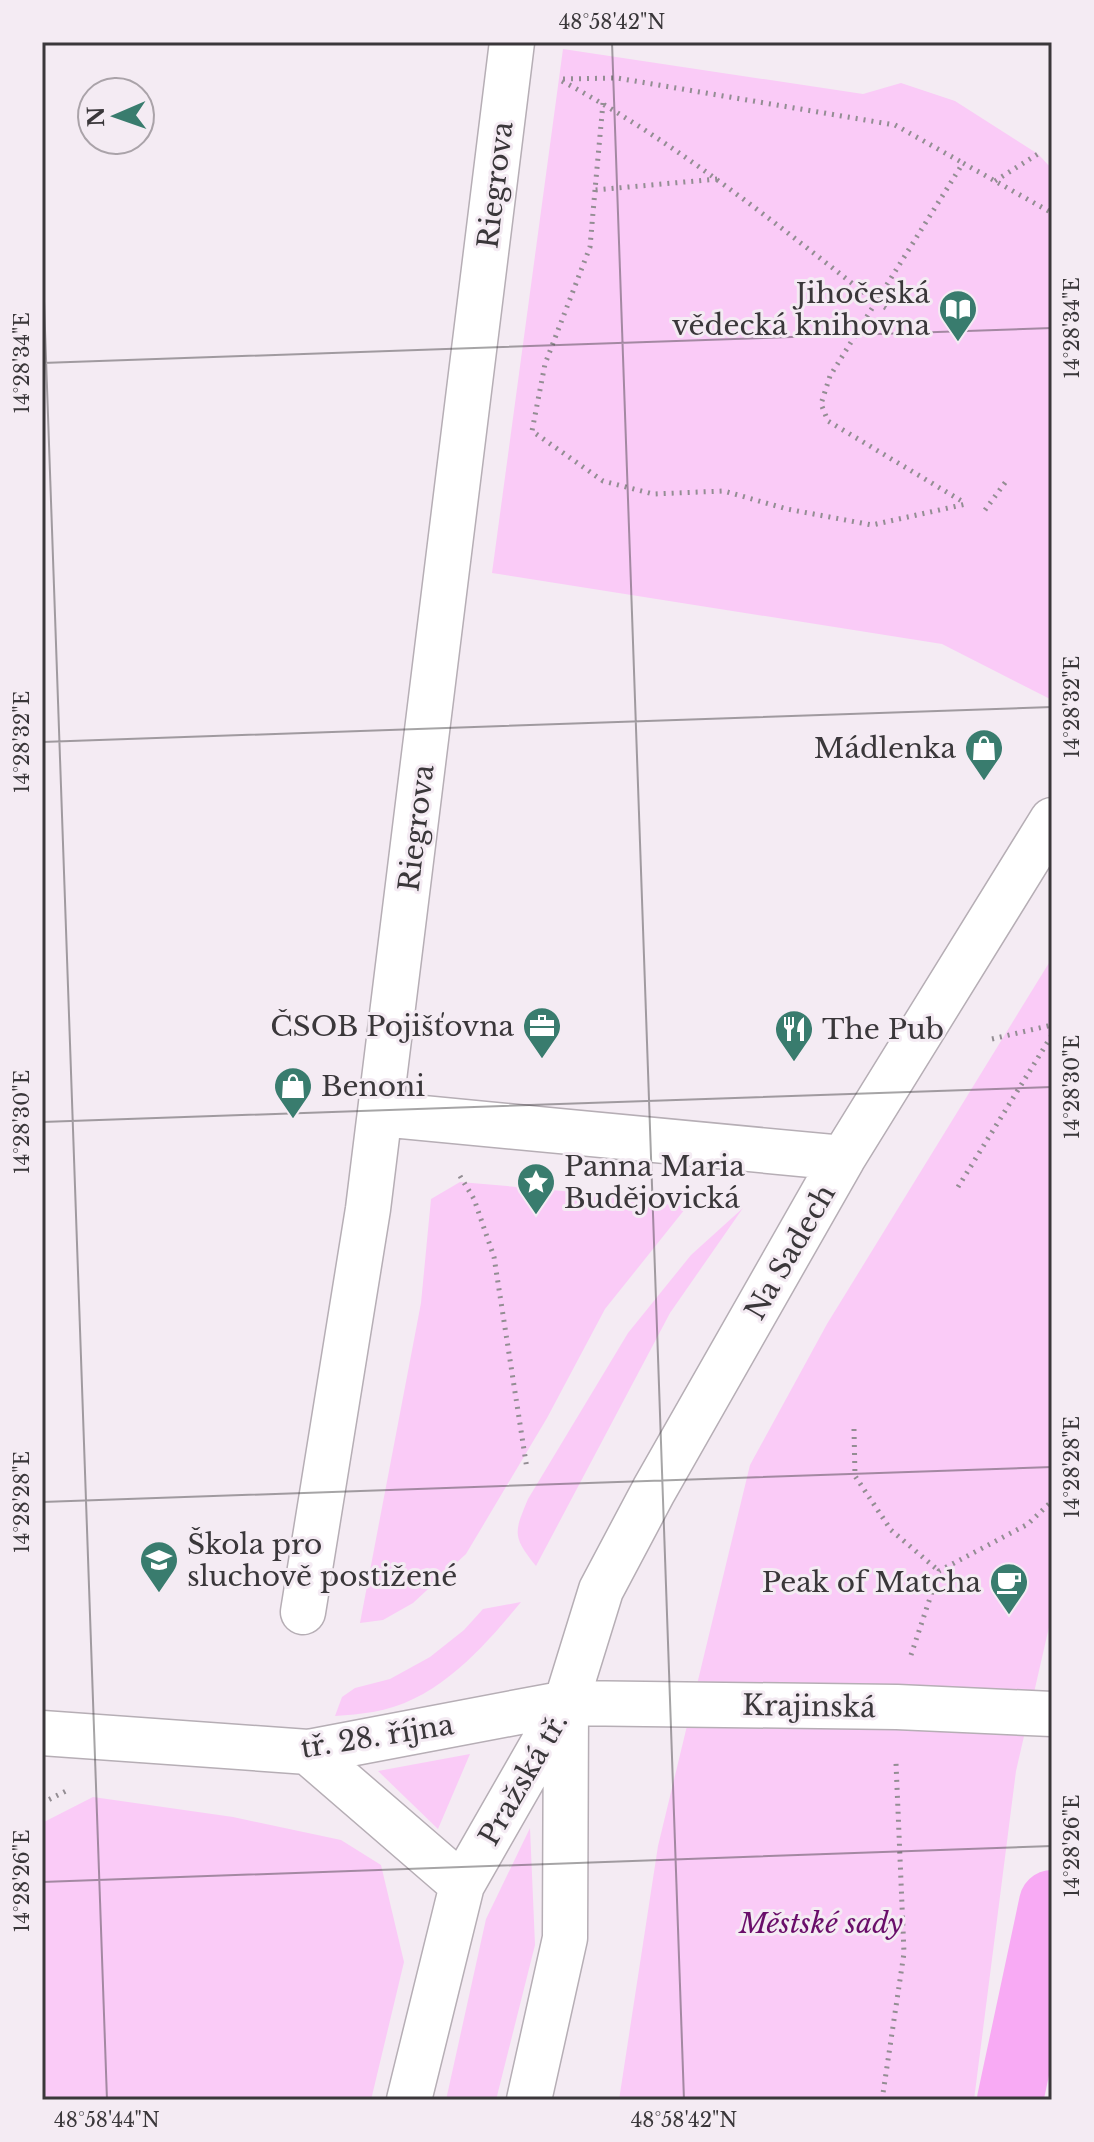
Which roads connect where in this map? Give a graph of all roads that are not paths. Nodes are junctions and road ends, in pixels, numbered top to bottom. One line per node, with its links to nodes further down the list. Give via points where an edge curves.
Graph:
1 (512, 42): 3 (street, Riegrova)
2 (1052, 820): 4 (street, Na Sadech)
3 (381, 1114): 4 (street); 5 (street, Riegrova)
4 (843, 1158): 6 (street, Na Sadech, via 601,1590)
5 (303, 1612)
6 (566, 1703): 7 (street, Krajinská); 9 (street, tř. 28. října); 10 (street, Pražská tř.); 12 (street, Pražská tř., via 565,1938)
7 (1037, 1713)
8 (42, 1733): 9 (street, tř. 28. října)
9 (308, 1752): 10 (street)
10 (462, 1885): 11 (street, Pražská tř.)
11 (409, 2100)
12 (529, 2100)

